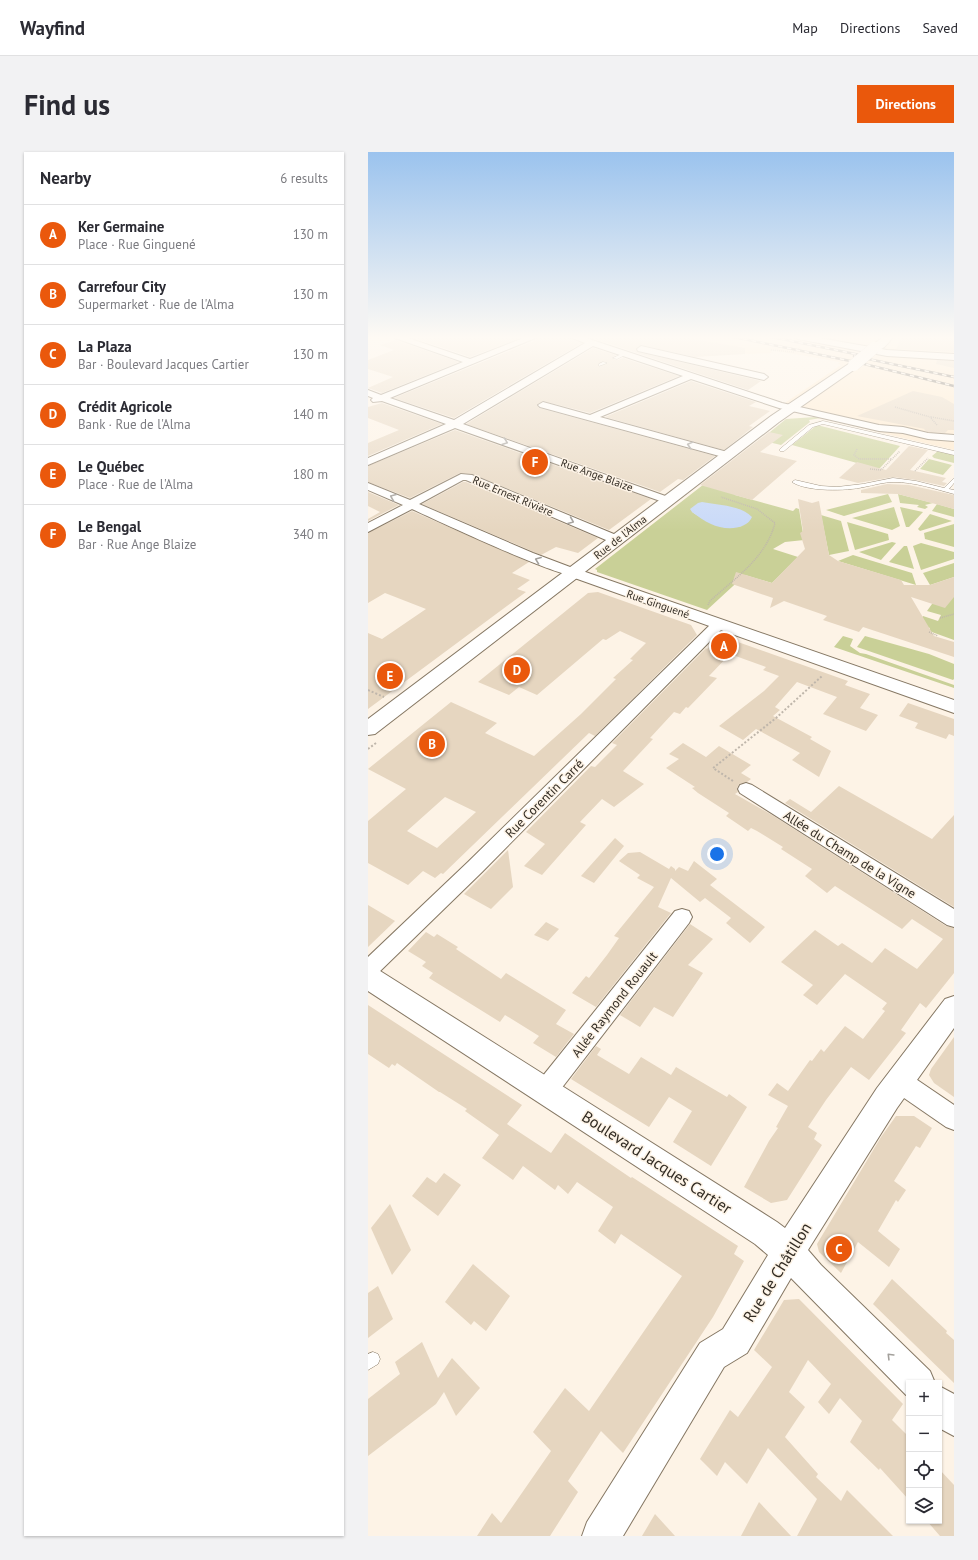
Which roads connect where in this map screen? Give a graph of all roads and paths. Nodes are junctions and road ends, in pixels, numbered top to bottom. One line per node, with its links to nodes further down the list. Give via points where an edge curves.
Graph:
1 (392, 402): 12 (street, Rue Ange Blaize)
2 (493, 402): 12 (street)
3 (629, 402): 10 (street)
4 (772, 402): 8 (street)
5 (801, 402): 8 (main road, Rue de l'Alma, bridge)
6 (543, 405): 10 (street)
7 (895, 407): 9 (path)
8 (792, 408): 14 (street, via 928,436); 20 (main road, Rue de l'Alma)
9 (930, 417): 11 (path); 13 (path)
10 (590, 418): 20 (street, one-way to 10)
11 (954, 421)
12 (455, 424): 22 (street); 31 (street, Rue Ange Blaize, one-way to 31)
13 (938, 426)
14 (954, 438)
15 (908, 442): 17 (lane); 18 (lane, via 823,422 811,426); 21 (path)
16 (857, 449): 21 (path, via 854,455 860,459)
17 (937, 449): 19 (lane); 24 (path)
18 (782, 450)
19 (954, 453)
20 (728, 455): 31 (main road, Rue de l'Alma)
21 (892, 459): 23 (path, via 881,470)
22 (368, 462)
23 (870, 468)
24 (913, 474)
25 (954, 480): 28 (lane)
26 (795, 482): 28 (lane, via 826,489 901,480)
27 (368, 486): 32 (street, Rue Ginguené, one-way to 27)
28 (945, 490): 29 (lane)
29 (954, 492)
30 (721, 497): 36 (path, via 756,508 775,523 774,534 763,552 710,601 708,605)
31 (667, 500): 34 (main road, Rue de l'Alma)
32 (412, 505): 33 (street, Rue Ernest Rivière); 34 (street, Rue Ernest Rivière, one-way to 34, via 461,477 468,477); 35 (street, Rue Ginguené, one-way to 32)
33 (368, 528)
34 (617, 540): 35 (main road, Rue de l'Alma)
35 (574, 574): 39 (main road, Rue Ginguené); 44 (main road, Rue de l'Alma)
36 (711, 608)
37 (954, 614): 38 (path)
38 (940, 618)
39 (718, 625): 42 (main road, Rue Ginguené); 48 (street, Rue Corentin Carré, via 476,867)
40 (929, 632): 41 (path)
41 (938, 636)
42 (834, 664): 43 (main road, Rue Ginguené); 45 (path, via 776,718 713,768)
43 (954, 707)
44 (368, 729)
45 (746, 789): 47 (street, Allée du Champ de la Vigne)
46 (682, 917): 52 (street, Allée Raymond Rouault)
47 (954, 919)
48 (368, 970)
49 (368, 977): 52 (main road, Boulevard Jacques Cartier)
50 (954, 1007): 51 (main road, Rue de Châtillon)
51 (899, 1081): 53 (street); 54 (main road, Rue de Châtillon)
52 (546, 1090): 54 (main road, Boulevard Jacques Cartier, via 757,1227)
53 (954, 1118)
54 (789, 1252): 55 (main road, Boulevard Jacques Cartier, one-way to 54); 58 (main road, Rue de Châtillon, via 735,1340 712,1355)
55 (915, 1380)
56 (942, 1407): 57 (main road)
57 (954, 1418)
58 (601, 1536)

